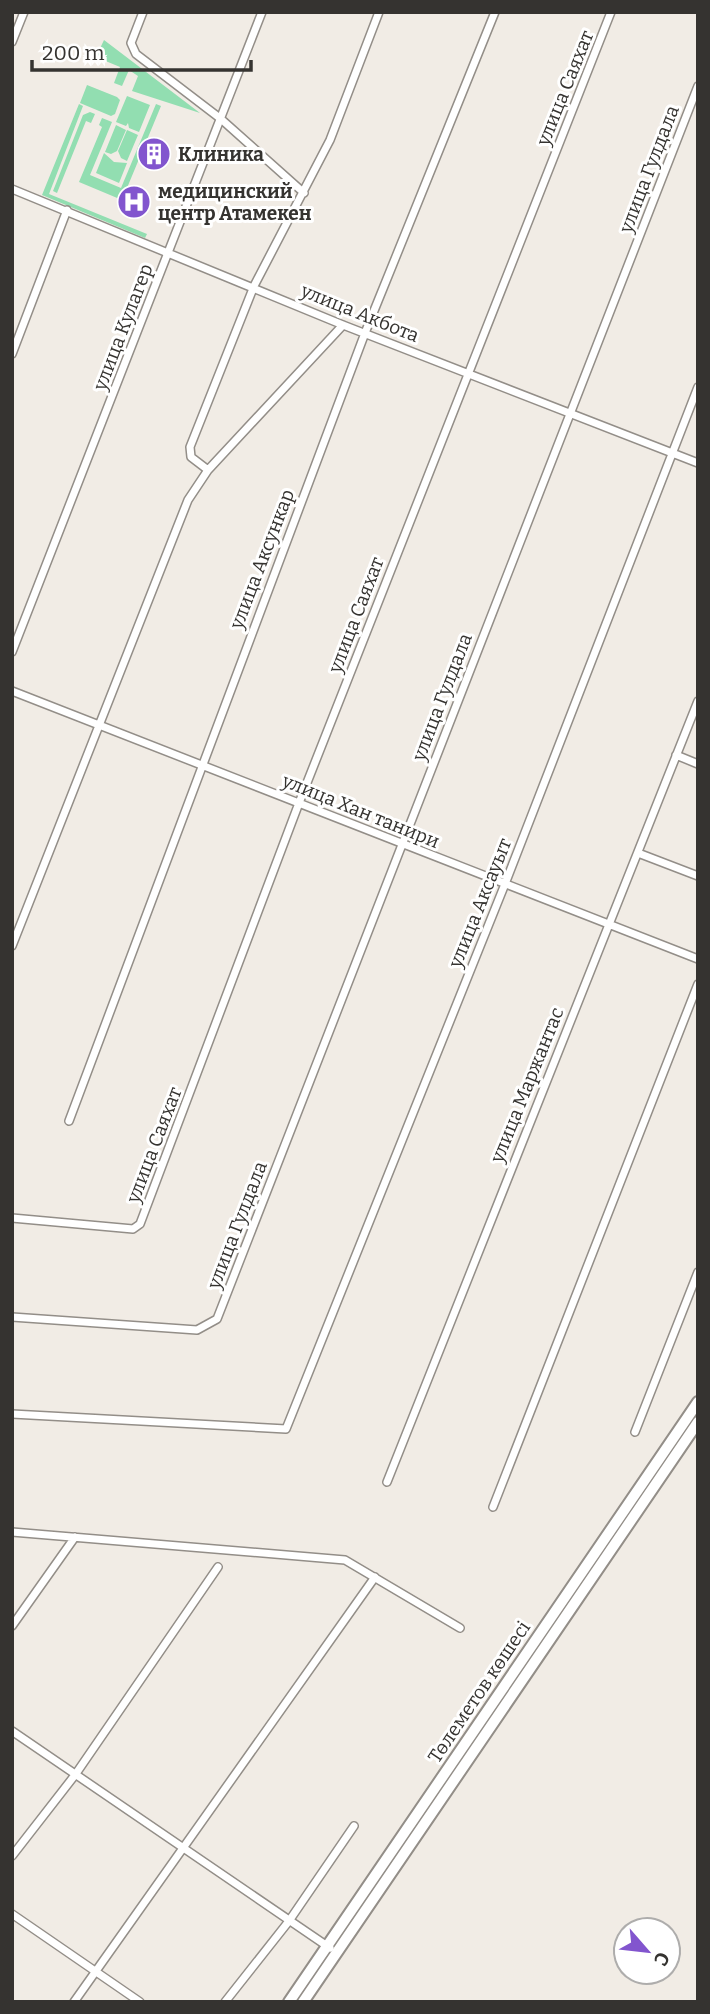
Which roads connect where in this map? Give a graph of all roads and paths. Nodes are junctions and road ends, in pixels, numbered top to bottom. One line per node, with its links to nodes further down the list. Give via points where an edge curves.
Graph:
1 (24, 12): 7 (street)
2 (143, 12): 9 (street, via 131,43 136,54)
3 (262, 12): 9 (street, улица Кулагер)
4 (379, 12): 11 (street, via 330,140)
5 (495, 12): 16 (street, улица Аксункар)
6 (611, 12): 18 (street, улица Саяхат)
7 (12, 42)
8 (698, 86): 20 (street, улица Гулдала)
9 (221, 120): 11 (street); 13 (street, улица Кулагер)
10 (12, 189): 12 (street, улица Акбота)
11 (304, 193): 14 (street)
12 (67, 210): 13 (street, улица Акбота); 17 (street)
13 (169, 251): 14 (street, улица Акбота); 24 (street, улица Кулагер)
14 (254, 286): 15 (street, улица Акбота); 23 (street, via 190,447 191,457)
15 (343, 325): 16 (street, улица Акбота); 23 (street)
16 (365, 334): 18 (street, улица Акбота); 29 (street, улица Аксункар)
17 (12, 354)
18 (468, 374): 20 (street, улица Акбота); 31 (street, улица Саяхат)
19 (698, 387): 21 (street, улица Аксауыт)
20 (569, 414): 21 (street, улица Акбота); 32 (street, улица Гулдала)
21 (672, 453): 22 (street, улица Акбота); 35 (street, улица Аксауыт)
22 (698, 463)
23 (208, 470): 27 (street, via 188,500)
24 (12, 652)
25 (12, 691): 27 (street, улица Хан танири)
26 (698, 701): 28 (street, улица Маржантас)
27 (101, 725): 29 (street, улица Хан танири); 37 (street)
28 (676, 755): 30 (street); 33 (street, улица Маржантас)
29 (201, 764): 31 (street, улица Хан танири); 40 (street, улица Аксункар)
30 (698, 764)
31 (299, 803): 32 (street, улица Хан танири); 41 (street, улица Саяхат, via 140,1224 133,1229)
32 (402, 844): 35 (street, улица Хан танири); 43 (street, улица Гулдала, via 217,1319 197,1330)
33 (638, 853): 34 (street); 36 (street, улица Маржантас)
34 (698, 876)
35 (505, 884): 36 (street, улица Хан танири); 45 (street, улица Аксауыт, via 286,1429)
36 (608, 924): 38 (street, улица Хан танири); 48 (street, улица Маржантас)
37 (12, 946)
38 (698, 959)
39 (698, 984): 49 (street)
40 (69, 1121)
41 (12, 1218)
42 (698, 1272): 47 (street)
43 (12, 1317)
44 (698, 1402): 63 (main road, Төлеметов көшесі)
45 (12, 1414)
46 (698, 1422): 63 (main road, Төлеметов көшесі)
47 (635, 1432)
48 (387, 1482)
49 (493, 1507)
50 (12, 1532): 51 (street)
51 (75, 1537): 53 (street, via 345,1560); 54 (street)
52 (218, 1567): 57 (street)
53 (375, 1577): 55 (street); 59 (street)
54 (12, 1626)
55 (460, 1628)
56 (12, 1731): 57 (street)
57 (75, 1775): 59 (street); 60 (street)
58 (354, 1826): 62 (street)
59 (182, 1850): 62 (street); 64 (street)
60 (12, 1856)
61 (12, 1914): 64 (street)
62 (289, 1921): 63 (street); 67 (street)
63 (332, 1949): 68 (main road, Төлеметов көшесі); 69 (main road, Төлеметов көшесі)
64 (95, 1971): 65 (street); 66 (street)
65 (74, 2002)
66 (140, 2002)
67 (225, 2002)
68 (289, 2002)
69 (303, 2002)

